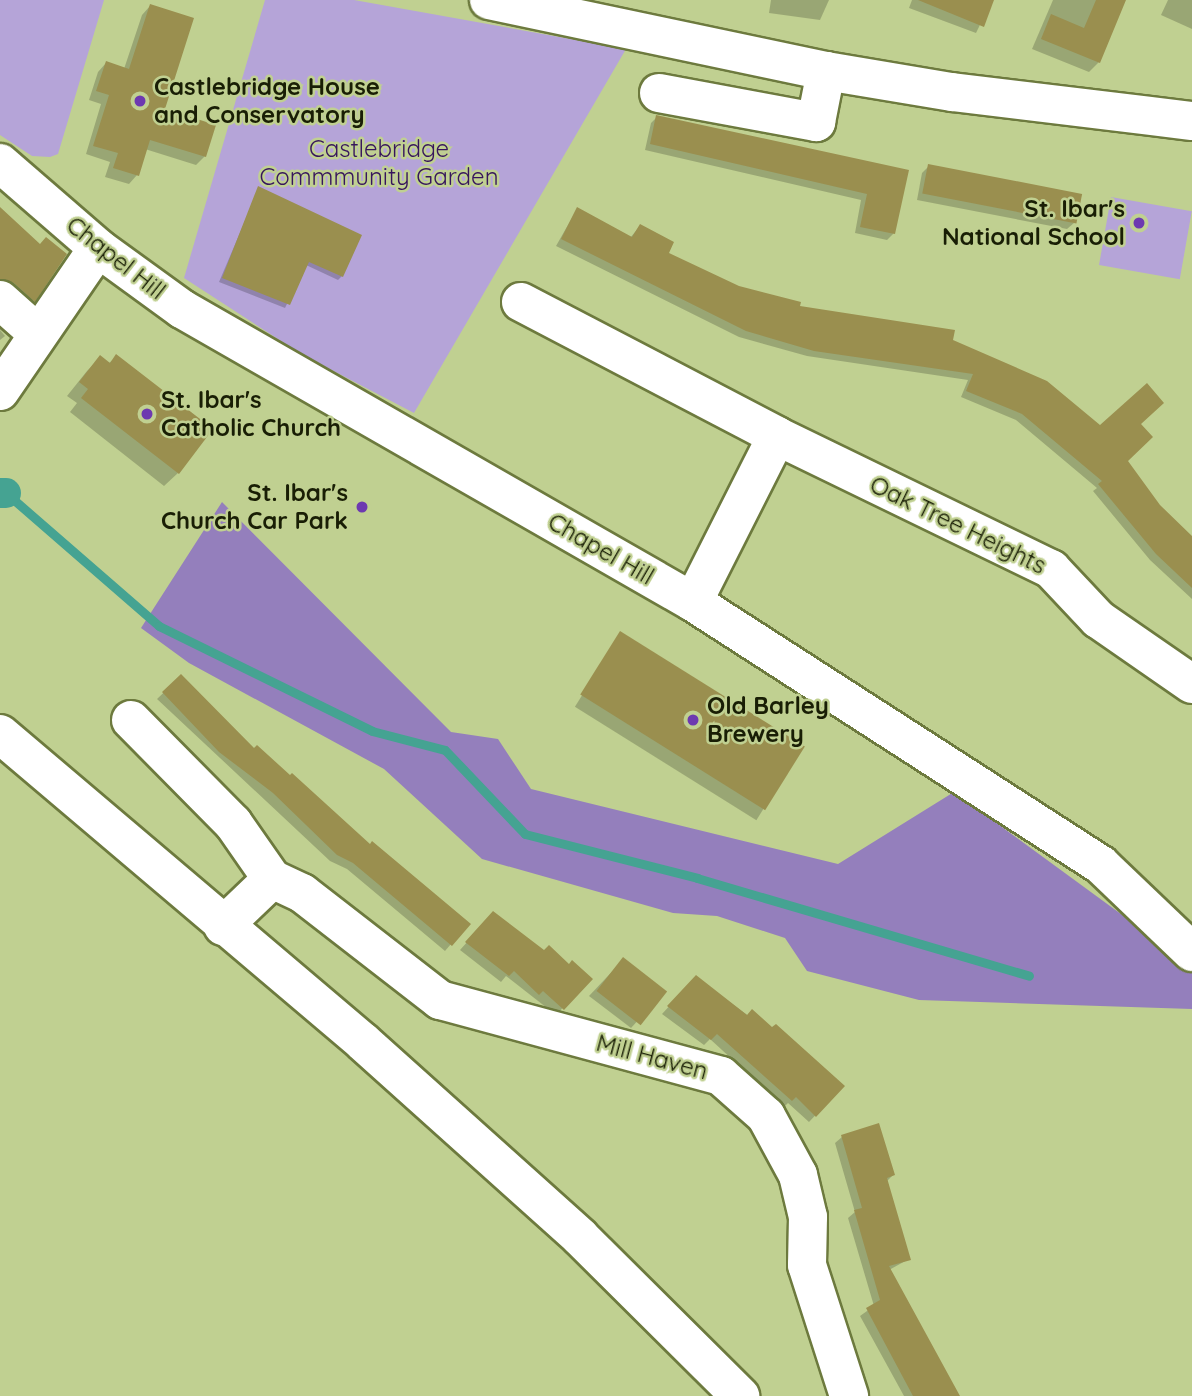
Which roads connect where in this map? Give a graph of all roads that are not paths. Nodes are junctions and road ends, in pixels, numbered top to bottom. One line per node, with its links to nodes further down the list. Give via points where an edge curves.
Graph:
1 (489, 0): 2 (street)
2 (532, 5): 3 (street)
3 (826, 71): 4 (street, via 816,122); 5 (street)
4 (659, 93)
5 (1192, 121)
6 (0, 163): 7 (street, Chapel Hill)
7 (98, 248): 10 (street); 13 (street, Chapel Hill, via 183,309)
8 (0, 300): 10 (street)
9 (521, 302): 12 (street, Oak Tree Heights)
10 (36, 332): 11 (street)
11 (0, 391)
12 (777, 436): 13 (street); 14 (street, Oak Tree Heights, via 1051,569 1098,619)
13 (693, 602): 19 (street, Chapel Hill, via 1101,865)
14 (1192, 684)
15 (131, 720): 17 (street, via 233,822)
16 (0, 734): 18 (street)
17 (272, 880): 18 (street); 21 (street, Mill Haven, via 302,893 440,1000 721,1076 766,1116 798,1175 808,1217 807,1265)
18 (223, 926): 20 (street, via 363,1042 580,1237)
19 (1192, 952)
20 (740, 1396)
21 (849, 1396)

